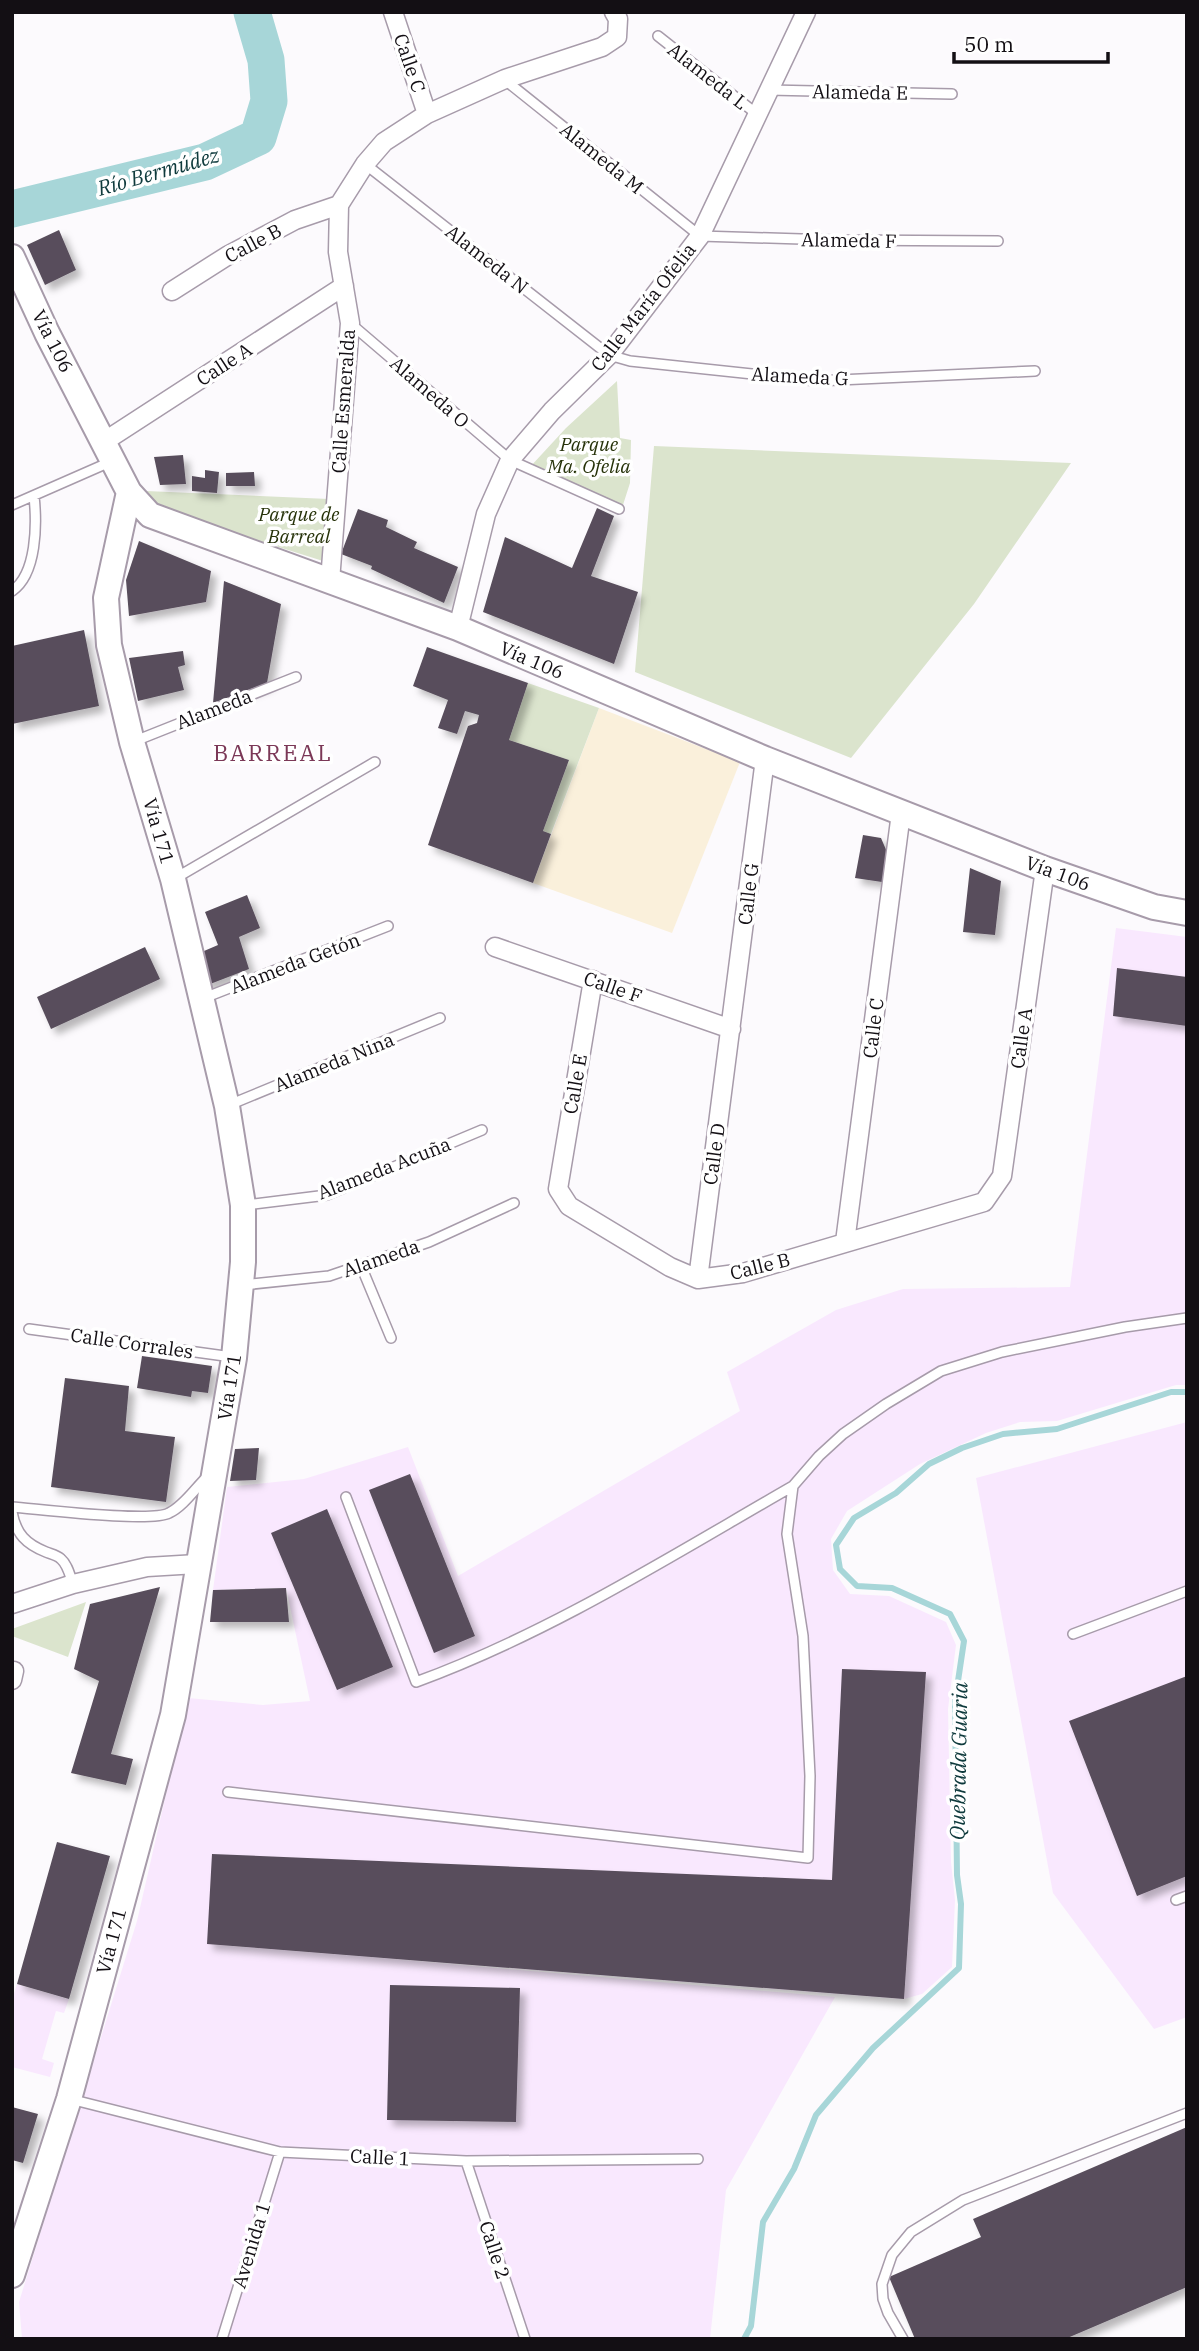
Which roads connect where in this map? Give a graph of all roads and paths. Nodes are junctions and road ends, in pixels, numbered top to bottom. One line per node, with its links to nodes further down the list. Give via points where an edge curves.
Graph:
1 (393, 12): 8 (street, Calle C)
2 (614, 12): 5 (street, via 618,37 602,47)
3 (806, 12): 6 (street, Calle María Ofelia)
4 (658, 36): 9 (lane, Alameda L)
5 (505, 79): 8 (street); 12 (lane, Alameda M)
6 (769, 90): 7 (lane, Alameda E); 9 (street, Calle María Ofelia)
7 (952, 94)
8 (427, 114): 10 (street, via 384,142)
9 (758, 115): 12 (street, Calle María Ofelia)
10 (365, 164): 11 (street); 18 (lane, Alameda N)
11 (339, 205): 15 (street, Calle Esmeralda, via 338,252); 16 (street, Calle B, via 295,220)
12 (699, 236): 13 (lane, Alameda F); 18 (street, Calle María Ofelia)
13 (998, 241)
14 (12, 257): 20 (main road, Vía 106)
15 (344, 286): 17 (street, Calle Esmeralda); 20 (street, Calle A)
16 (172, 291)
17 (350, 323): 21 (lane, Alameda O); 26 (street, Calle Esmeralda)
18 (609, 355): 19 (lane, Alameda G, via 817,381); 21 (street, Calle María Ofelia)
19 (1035, 372)
20 (109, 451): 22 (main road, Vía 106); 23 (lane)
21 (510, 460): 25 (lane, Alameda O); 28 (street, Calle María Ofelia, via 486,514)
22 (129, 492): 26 (main road, Vía 106, via 150,514); 30 (main road, Vía 171, via 106,598 110,645)
23 (34, 496): 24 (lane); 27 (lane, via 31,567)
24 (12, 505)
25 (619, 509)
26 (330, 581): 28 (main road, Vía 106)
27 (12, 592)
28 (458, 628): 31 (main road, Vía 106)
29 (296, 677): 30 (lane, Alameda)
30 (132, 742): 35 (main road, Vía 171)
31 (765, 759): 33 (main road, Vía 106); 42 (street, Calle G)
32 (375, 762): 35 (lane)
33 (901, 813): 34 (main road, Vía 106); 48 (street, Calle C)
34 (1045, 869): 36 (main road, Vía 106, via 1154,907); 45 (street, Calle A, via 1002,1176)
35 (173, 879): 40 (main road, Vía 171)
36 (1187, 913)
37 (388, 926): 40 (lane, Alameda Getón)
38 (495, 947): 39 (street, Calle F)
39 (593, 980): 42 (street, Calle F); 50 (street, Calle E, via 558,1189 569,1206)
40 (202, 999): 43 (main road, Vía 171)
41 (440, 1018): 43 (lane, Alameda Nina)
42 (731, 1029): 50 (street, Calle D)
43 (227, 1106): 47 (main road, Vía 171)
44 (482, 1130): 47 (lane, Alameda Acuña, via 327,1195)
45 (984, 1202): 48 (street, Calle B)
46 (514, 1203): 49 (lane, Alameda, via 429,1242)
47 (243, 1205): 51 (main road, Vía 171)
48 (845, 1242): 50 (street, Calle B, via 743,1273)
49 (360, 1266): 51 (lane, Alameda, via 329,1276); 54 (lane)
50 (698, 1279)
51 (241, 1285): 55 (main road, Vía 171)
52 (1187, 1318): 57 (lane, via 1002,1352 941,1371 843,1434)
53 (29, 1329): 55 (lane, Calle Corrales)
54 (391, 1338)
55 (234, 1358): 56 (main road, Vía 171)
56 (216, 1467): 59 (lane, via 175,1510 164,1515); 61 (main road, Vía 171)
57 (793, 1486): 58 (lane, via 588,1604 498,1649 416,1682); 66 (lane, via 787,1534 803,1636 810,1776 808,1858)
58 (346, 1497)
59 (12, 1507)
60 (12, 1512): 62 (lane, via 23,1539 62,1560)
61 (197, 1564): 62 (street, via 147,1567); 69 (main road, Vía 171, via 173,1714)
62 (73, 1584): 64 (street)
63 (1187, 1591): 65 (lane)
64 (12, 1604)
65 (1073, 1634)
66 (229, 1792)
67 (1187, 1896): 68 (lane)
68 (1176, 1900)
69 (69, 2099): 71 (lane, Calle 1); 74 (main road, Vía 171)
70 (1187, 2113): 77 (lane, via 963,2200 911,2232 892,2255 882,2284 888,2313)
71 (281, 2152): 73 (lane, Calle 1); 75 (lane, Avenida 1)
72 (698, 2159): 73 (lane, Calle 1)
73 (466, 2161): 76 (lane, Calle 2)
74 (14, 2261)
75 (222, 2339)
76 (525, 2339)
77 (903, 2339)

